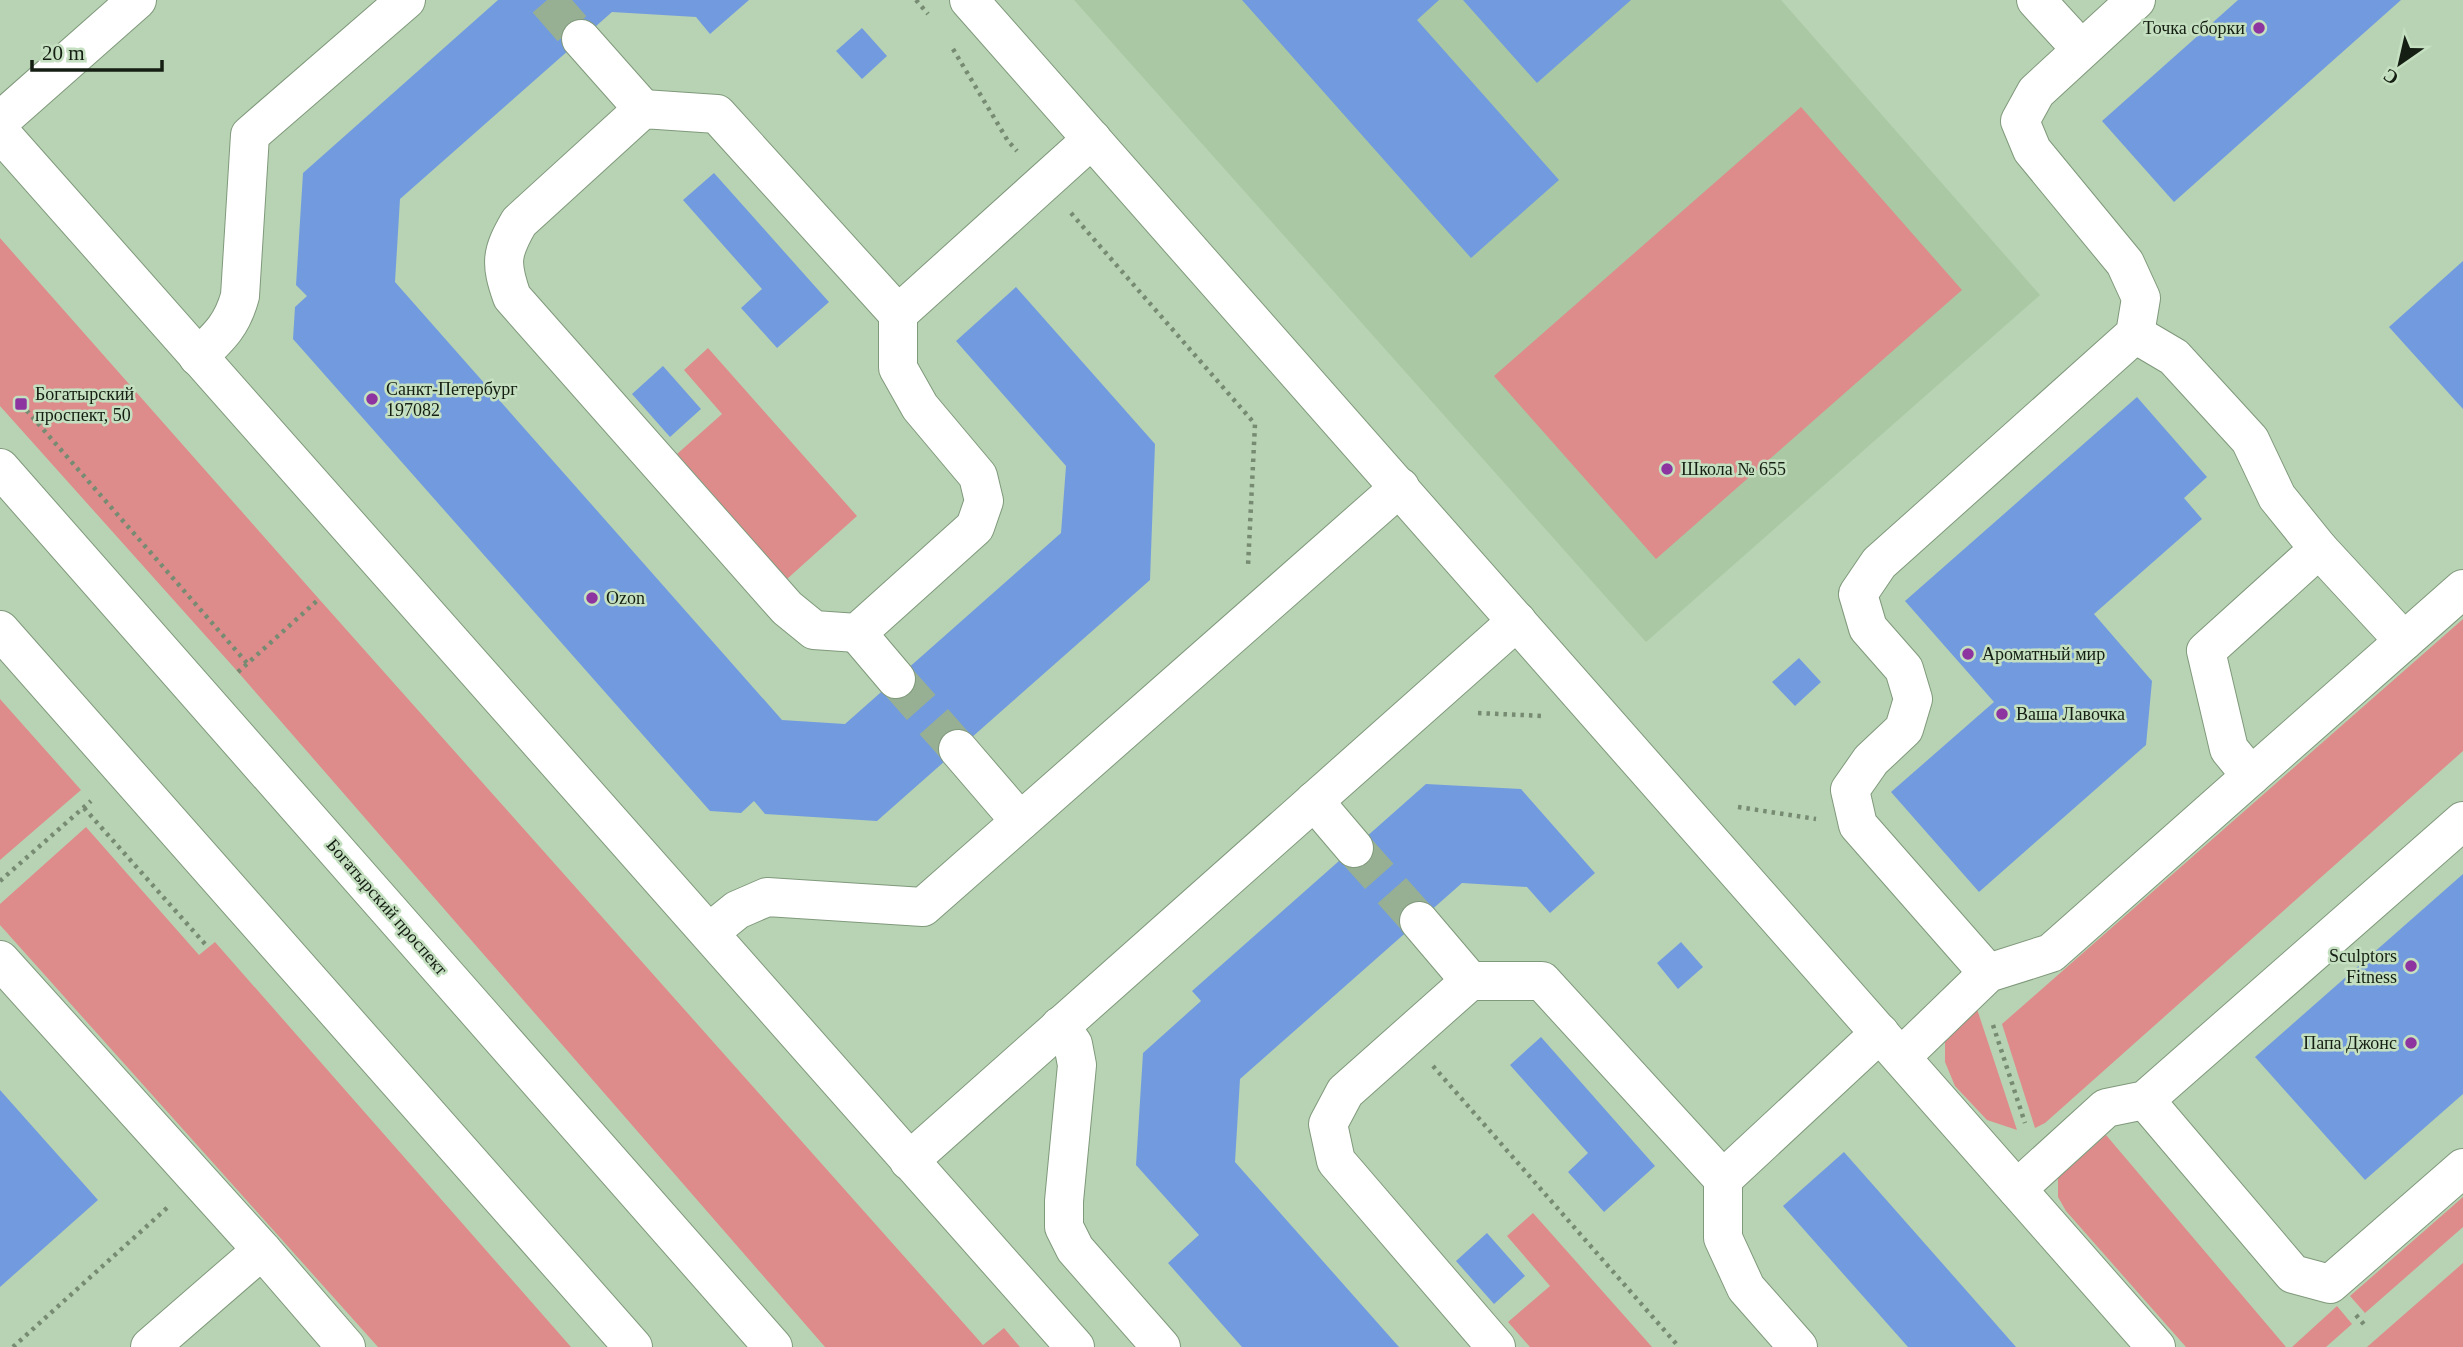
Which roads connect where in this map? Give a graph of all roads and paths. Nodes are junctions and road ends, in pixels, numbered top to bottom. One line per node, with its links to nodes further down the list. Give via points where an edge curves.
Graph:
1 (137, 0): 12 (street)
2 (406, 0): 18 (street, via 250,135 240,296 235,316)
3 (916, 0): 7 (path)
4 (969, 0): 14 (street)
5 (2036, 0): 10 (street)
6 (2136, 0): 10 (street)
7 (932, 18)
8 (581, 38): 11 (street)
9 (947, 38): 15 (path, via 1008,141)
10 (2081, 49): 17 (street, via 2036,92 2020,121 2032,150 2125,263 2141,298)
11 (643, 109): 16 (street, via 717,114); 28 (street, via 519,222 505,246 503,273 512,298 787,608 814,630)
12 (0, 121)
13 (0, 132): 18 (street)
14 (1092, 139): 15 (street); 21 (street)
15 (1044, 182): 16 (street); 26 (path, via 1255,424)
16 (898, 314): 28 (street, via 898,368 920,407 978,476 984,502 975,527)
17 (2135, 334): 22 (street, via 2174,357 2250,440 2277,497); 43 (street, via 1879,563 1858,594 1868,628 1904,669 1913,699 1904,729 1871,760 1850,790)
18 (198, 357): 47 (street)
19 (21, 404): 30 (path)
20 (0, 468): 67 (street, Богатырский проспект)
21 (1400, 486): 25 (street); 26 (street)
22 (2319, 549): 29 (street); 36 (street, via 2206,651 2229,749)
23 (2463, 589): 29 (street)
24 (319, 600): 30 (path)
25 (1517, 621): 33 (street); 34 (street)
26 (1245, 623): 41 (street)
27 (0, 630): 66 (street)
28 (857, 632): 32 (street)
29 (2404, 641): 36 (street)
30 (247, 663): 31 (path)
31 (238, 671)
32 (896, 679)
33 (1417, 709): 34 (path); 38 (street)
34 (1603, 719): 54 (street)
35 (958, 750): 41 (street)
36 (2251, 776): 50 (street, via 2051,953)
37 (91, 801): 40 (path)
38 (1314, 802): 44 (street); 52 (street)
39 (1738, 807): 43 (path)
40 (84, 808): 45 (path); 48 (path)
41 (1020, 821): 47 (street, via 923,907 767,897 737,910)
42 (2463, 821): 55 (street)
43 (1858, 825): 50 (street)
44 (1354, 848)
45 (0, 881)
46 (1419, 921): 51 (street)
47 (710, 932): 56 (street)
48 (205, 944)
49 (0, 960): 61 (street)
50 (1988, 973): 54 (street); 58 (path, via 1989,1013)
51 (1471, 981): 53 (street); 59 (street, via 1542,981)
52 (1060, 1026): 56 (street); 69 (street, via 1073,1044 1077,1065 1064,1227 1075,1249)
53 (1407, 1037): 70 (street, via 1345,1092 1328,1124 1336,1161); 71 (path)
54 (1890, 1045): 58 (street); 59 (street)
55 (2146, 1100): 57 (street, via 2293,1273 2330,1284); 58 (street, via 2106,1108)
56 (909, 1161): 68 (street)
57 (2463, 1168)
58 (2029, 1179): 62 (street)
59 (1723, 1180): 72 (street, via 1723,1238 1746,1288)
60 (171, 1204): 63 (path)
61 (262, 1250): 64 (street); 65 (street)
62 (2146, 1343)
63 (13, 1347)
64 (150, 1347)
65 (346, 1347)
66 (633, 1347)
67 (773, 1347)
68 (1074, 1347)
69 (1161, 1347)
70 (1496, 1347)
71 (1679, 1347)
72 (1798, 1347)

